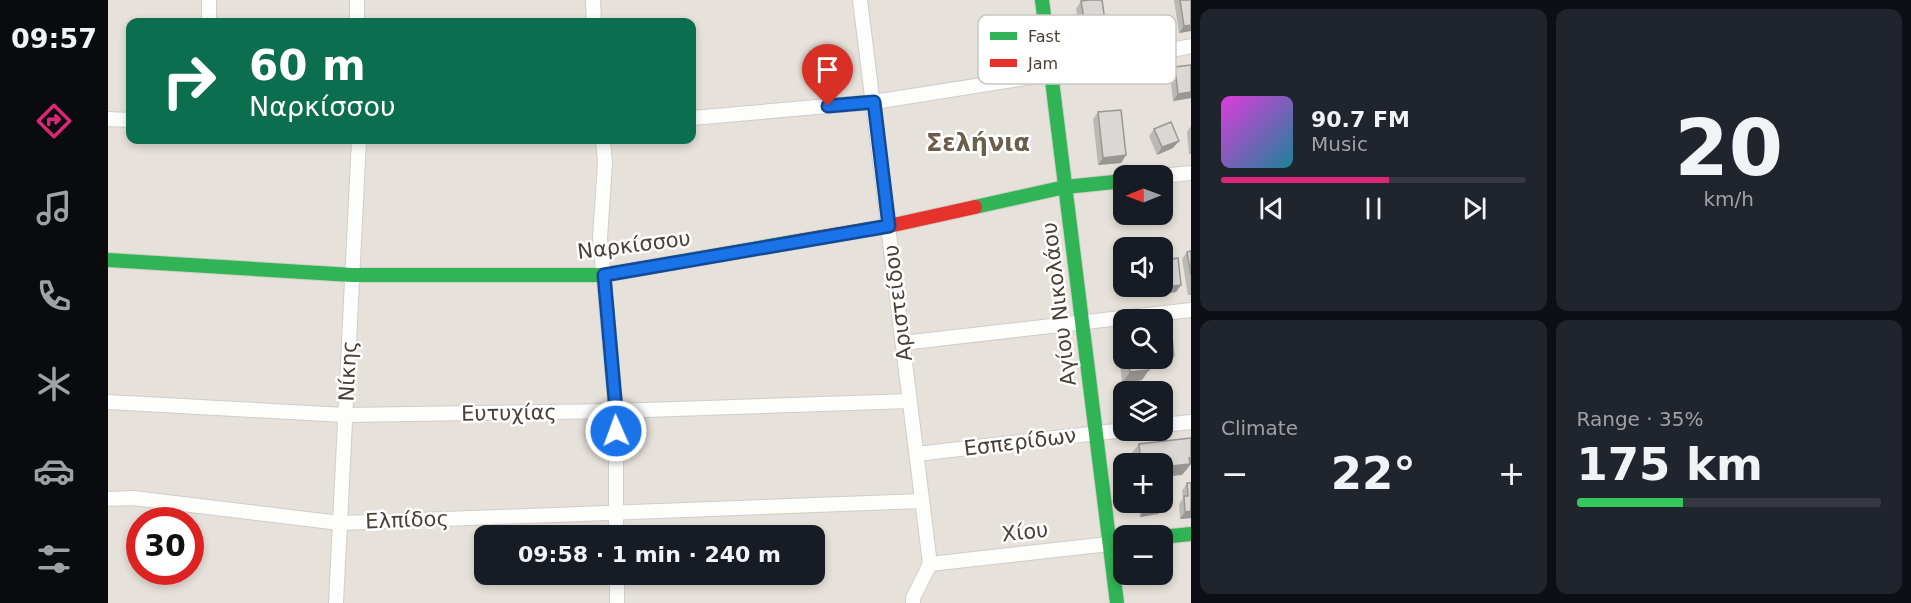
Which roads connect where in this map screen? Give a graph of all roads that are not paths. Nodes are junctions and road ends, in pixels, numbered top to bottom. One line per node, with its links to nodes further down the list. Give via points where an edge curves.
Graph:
1 (208, 0): 7 (street)
2 (357, 0): 8 (street)
3 (593, 0): 9 (street)
4 (860, 0): 14 (street, Αριστείδου)
5 (1042, 0): 6 (street, Αγίου Νικολάου)
6 (1044, 15)
7 (209, 18)
8 (357, 18)
9 (594, 18)
10 (1191, 46): 11 (street)
11 (1176, 49)
12 (988, 84): 14 (street)
13 (1052, 84): 23 (street, Αγίου Νικολάου)
14 (874, 102): 15 (street); 24 (street, Αριστείδου)
15 (696, 118)
16 (108, 119): 17 (street)
17 (126, 120)
18 (359, 144): 26 (street, Νίκης)
19 (603, 144): 27 (street, via 600,238)
20 (1191, 173): 21 (street)
21 (1173, 175)
22 (1113, 182): 23 (street, Ναρκίσσου)
23 (1065, 187): 24 (street, Ναρκίσσου); 29 (street, Αγίου Νικολάου)
24 (889, 226): 27 (street, Ναρκίσσου); 30 (street, Αριστείδου)
25 (108, 260): 26 (street, Ναρκίσσου)
26 (352, 275): 27 (street, Ναρκίσσου); 34 (street, Νίκης)
27 (604, 275): 33 (street)
28 (1191, 310): 29 (street)
29 (1082, 323): 30 (street); 38 (street, Αγίου Νικολάου)
30 (903, 344): 31 (street, Αριστείδου)
31 (910, 401): 33 (street, Ευτυχίας); 39 (street, Αριστείδου)
32 (108, 402): 34 (street, Ευτυχίας)
33 (616, 411): 34 (street, Ευτυχίας); 42 (street)
34 (345, 415): 43 (street, Νίκης)
35 (1191, 422): 36 (street)
36 (1173, 424)
37 (1113, 431): 38 (street, Εσπερίδων)
38 (1096, 433): 39 (street, Εσπερίδων); 45 (street, Αγίου Νικολάου)
39 (917, 454): 41 (street, Αριστείδου)
40 (108, 499): 43 (street, Ελπίδος, via 134,498)
41 (922, 501): 42 (street, Ελπίδος); 49 (street, Αριστείδου)
42 (616, 512): 43 (street, Ελπίδος); 44 (street)
43 (340, 523): 52 (street, Νίκης)
44 (616, 525)
45 (1113, 526)
46 (1191, 534): 47 (street)
47 (1173, 536)
48 (1113, 543): 49 (street, Χίου)
49 (930, 564): 54 (street)
50 (617, 585): 53 (street)
51 (1117, 585): 55 (street, Αγίου Νικολάου)
52 (336, 603)
53 (617, 603)
54 (913, 603)
55 (1117, 603)

